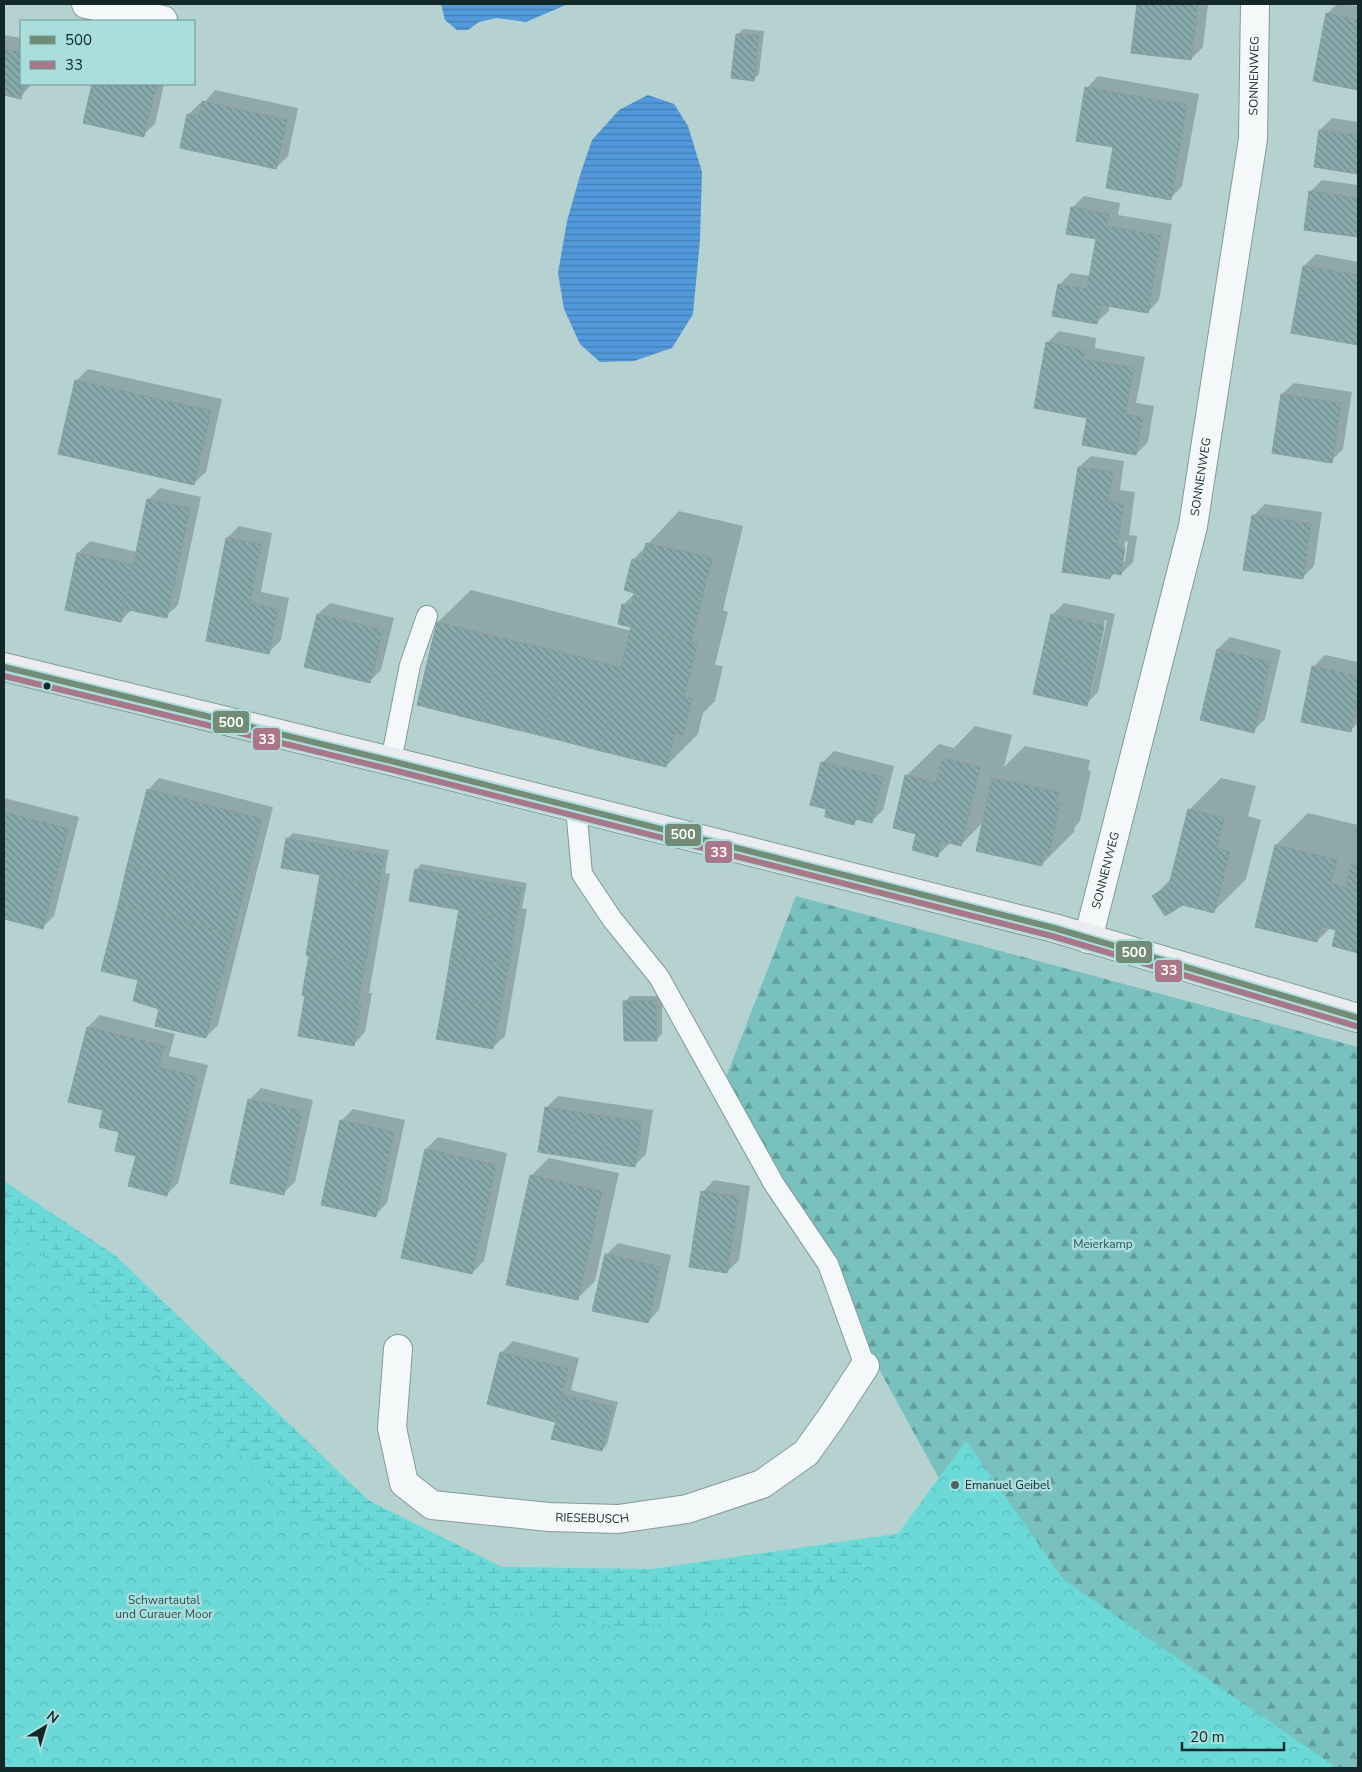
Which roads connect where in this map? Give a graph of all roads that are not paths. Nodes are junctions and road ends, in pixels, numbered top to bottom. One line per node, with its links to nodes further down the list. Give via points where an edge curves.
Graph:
1 (86, 4): 3 (street)
2 (1255, 4): 8 (street, SONNENWEG, via 1254,139 1193,526)
3 (163, 20)
4 (427, 616): 6 (lane, via 410,665)
5 (4, 666): 6 (main road)
6 (391, 761): 7 (main road)
7 (576, 808): 8 (main road); 11 (lane, via 582,874 612,919 659,977 774,1184 828,1264)
8 (1088, 939): 9 (main road)
9 (1358, 1018)
10 (398, 1349): 11 (street, RIESEBUSCH, via 392,1428 404,1483 432,1505 550,1517 618,1519 687,1509 762,1484 806,1453)
11 (864, 1366)

